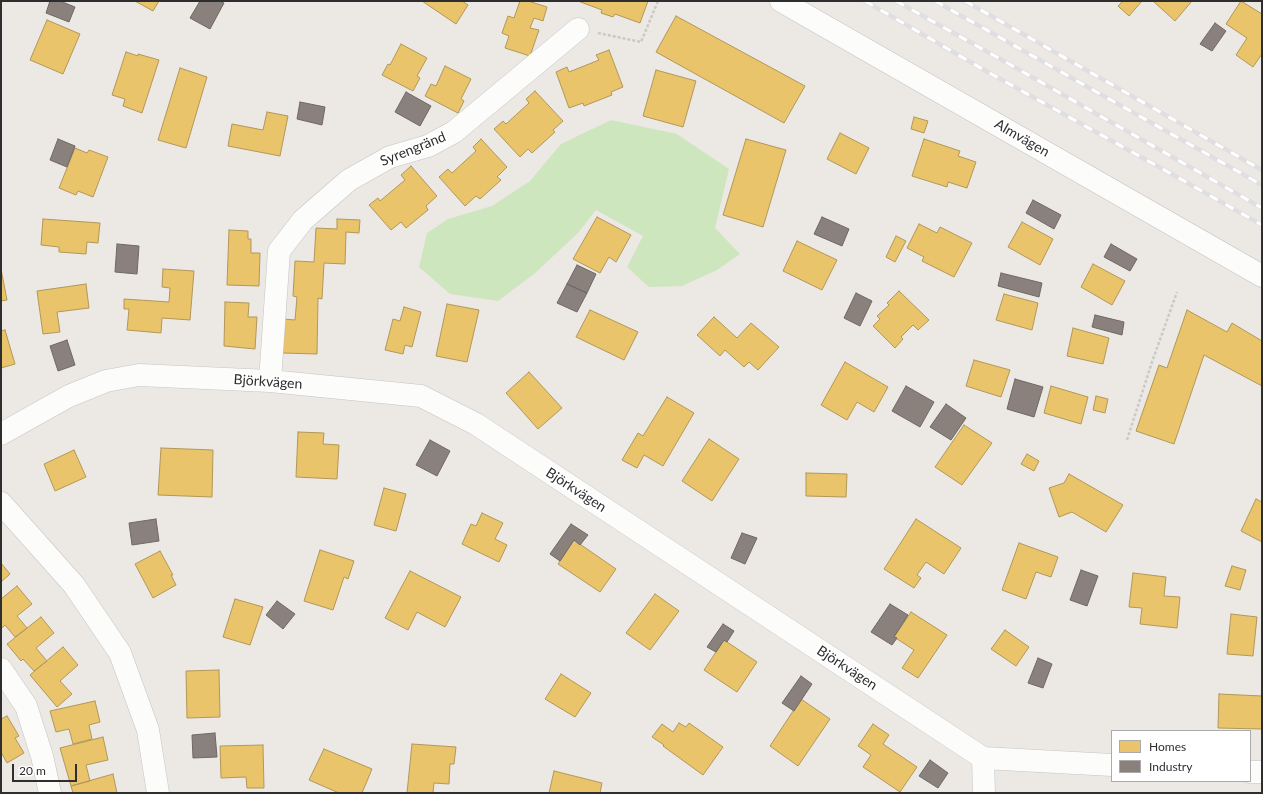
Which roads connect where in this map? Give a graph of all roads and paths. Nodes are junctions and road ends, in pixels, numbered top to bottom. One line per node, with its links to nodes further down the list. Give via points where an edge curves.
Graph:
1 (658, 1): 3 (path, via 641,42)
2 (781, 1): 4 (street, Almvägen)
3 (578, 29): 6 (street, Syrengränd, via 454,132 428,146 390,157 349,180 304,220 279,251)
4 (1262, 276)
5 (1178, 292): 8 (path)
6 (270, 381): 7 (street, Björkvägen, via 139,375 106,381 69,396); 11 (street, Björkvägen, via 421,396 476,424)
7 (1, 434)
8 (1127, 440)
9 (1, 503): 16 (street, via 74,586 120,653 148,730)
10 (1, 669): 15 (street, via 26,706 42,756)
11 (983, 758): 12 (street); 17 (street)
12 (1111, 764)
13 (1251, 772): 14 (street)
14 (1262, 772)
15 (50, 793)
16 (158, 793)
17 (984, 793)

